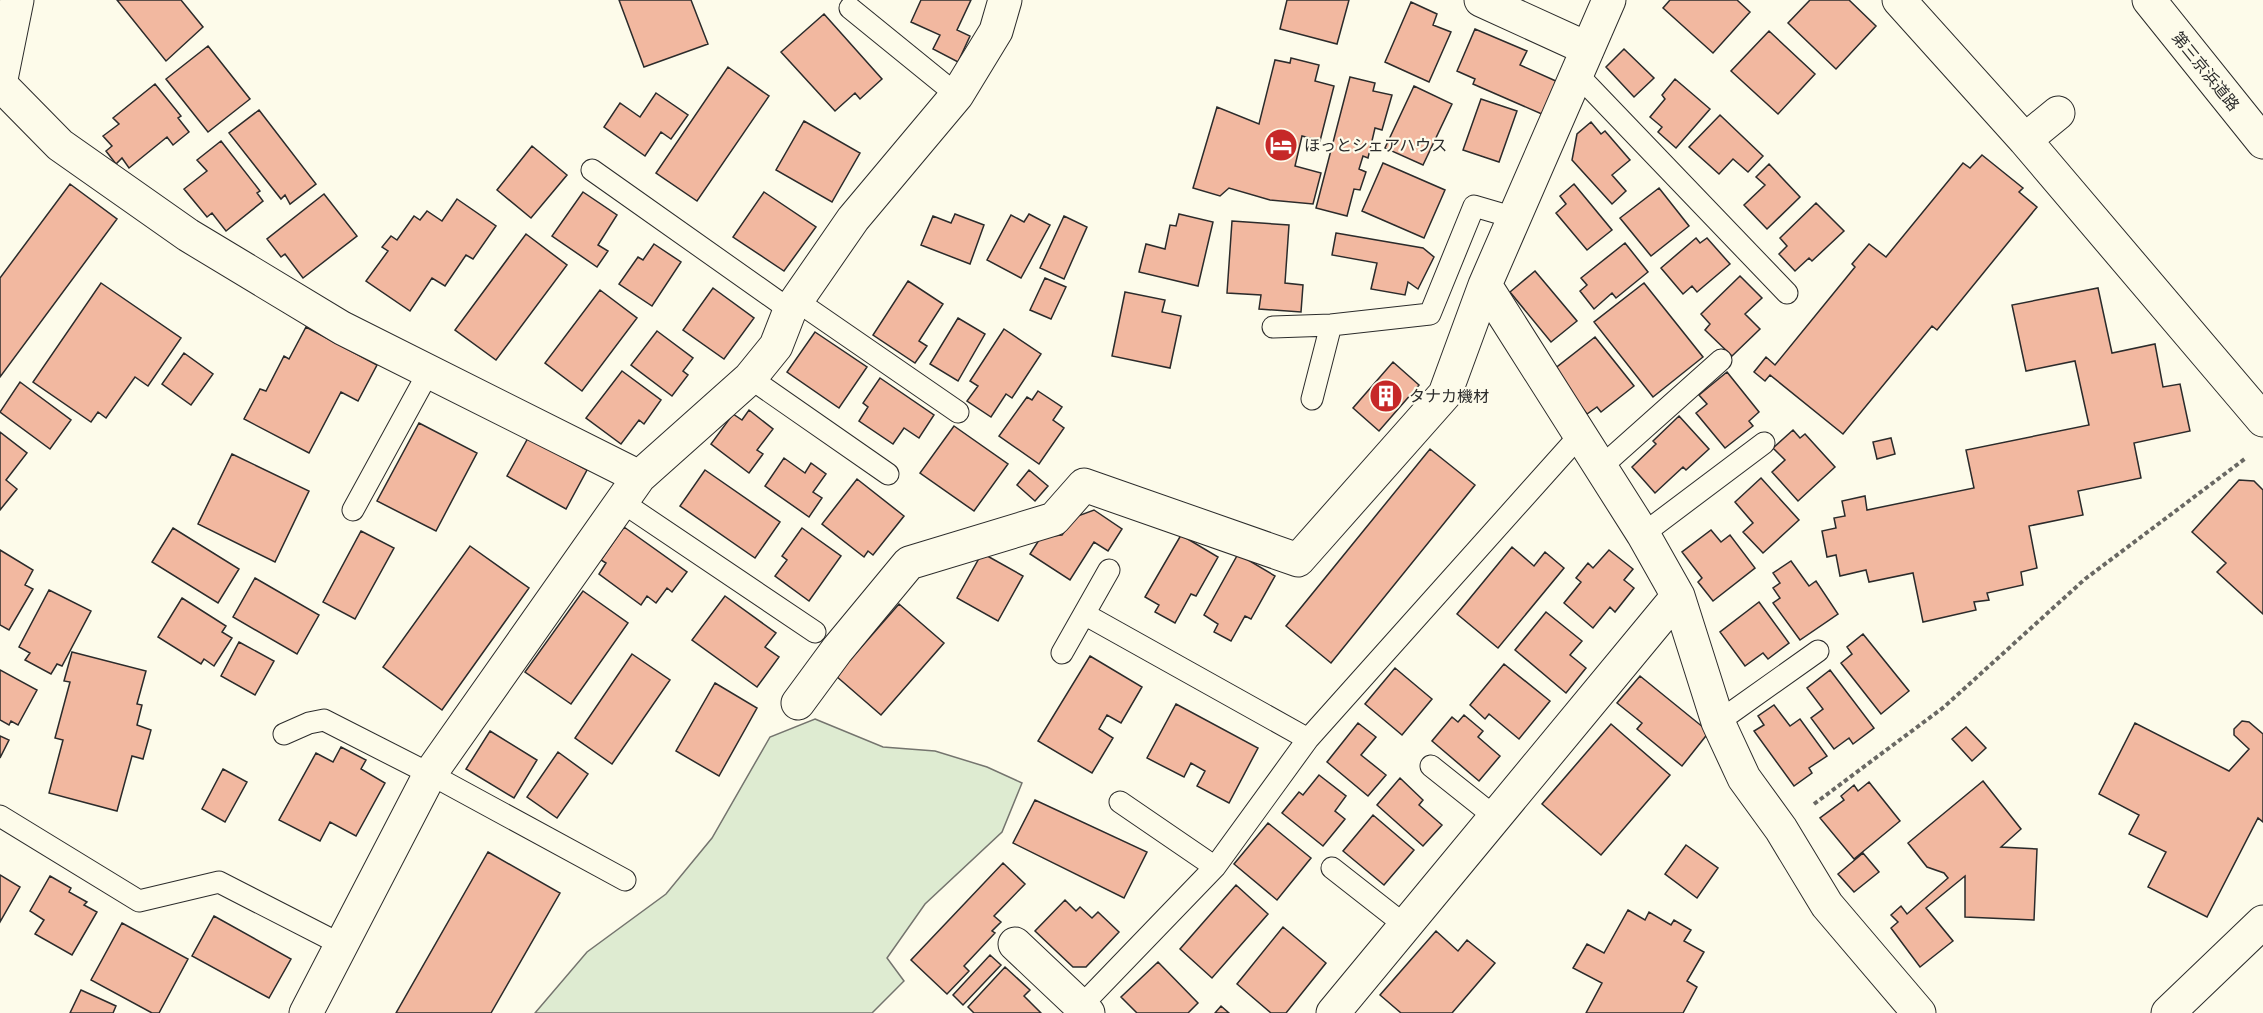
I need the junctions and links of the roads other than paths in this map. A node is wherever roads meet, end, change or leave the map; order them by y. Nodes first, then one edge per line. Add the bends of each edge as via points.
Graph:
1 (17, 0) edge
2 (1005, 0) edge
3 (1481, 0) edge
4 (1609, 0) edge
5 (1899, 0) edge
6 (2149, 0) edge
7 (850, 8) dead end
8 (1582, 61) junction
9 (0, 84) edge
10 (957, 95) junction
11 (2058, 113) dead end
12 (2025, 140) junction
13 (2263, 142) edge
14 (592, 170) dead end
15 (1515, 218) junction
16 (1485, 285) junction
17 (1787, 293) dead end
18 (793, 306) junction
19 (1331, 325) junction
20 (1274, 327) dead end
21 (1720, 360) dead end
22 (428, 373) junction
23 (750, 378) junction
24 (1312, 399) dead end
25 (958, 412) dead end
26 (2263, 420) edge
27 (1580, 435) junction
28 (1764, 443) dead end
29 (1601, 467) junction
30 (888, 474) dead end
31 (631, 489) junction
32 (353, 510) dead end
33 (1643, 534) junction
34 (1109, 570) dead end
35 (1678, 596) junction
36 (1086, 615) junction
37 (815, 633) dead end
38 (1818, 651) dead end
39 (1062, 653) dead end
40 (798, 703) dead end
41 (1718, 722) junction
42 (284, 734) dead end
43 (1308, 739) junction
44 (1431, 766) dead end
45 (430, 774) junction
46 (1120, 802) dead end
47 (0, 816) edge
48 (1495, 817) junction
49 (1215, 867) junction
50 (1332, 868) dead end
51 (625, 880) dead end
52 (2263, 922) edge
53 (1406, 926) junction
54 (340, 944) junction
55 (1015, 944) dead end
56 (1085, 1010) edge
57 (306, 1013) edge
58 (1333, 1013) edge
59 (1919, 1013) edge
60 (2168, 1013) edge

1 - 9 main road
2 - 10 main road via 996,32
3 - 8 main road
4 - 8 main road
5 - 12 main road
6 - 13 main road, 第三京浜道路
7 - 10 lane
8 - 15 main road
8 - 17 lane
9 - 22 main road via 60,145 188,235 342,328
10 - 18 main road via 853,219
11 - 12 main road
12 - 26 main road
14 - 18 lane
15 - 16 main road
15 - 19 lane via 1474,206 1430,314
16 - 27 main road
16 - 40 main road via 1445,394 1298,560 1084,484 1054,519 909,563
18 - 23 main road via 776,346
18 - 25 lane
19 - 20 lane
19 - 24 lane
21 - 29 lane
22 - 31 main road
22 - 32 lane
23 - 30 lane
23 - 31 main road
27 - 29 main road
27 - 43 lane
28 - 33 lane
29 - 33 main road
31 - 37 lane
31 - 45 main road
33 - 35 main road
34 - 36 lane
35 - 41 main road
35 - 48 main road
36 - 39 lane
36 - 43 lane
38 - 41 lane
41 - 59 main road via 1744,778 1781,829 1827,905
42 - 45 lane via 324,720
43 - 49 lane
44 - 48 lane
45 - 51 lane
45 - 54 main road
46 - 49 lane
47 - 54 lane via 139,901 219,882
48 - 53 main road
49 - 56 lane
50 - 53 lane
52 - 60 main road
53 - 58 main road
54 - 57 main road
55 - 56 main road

